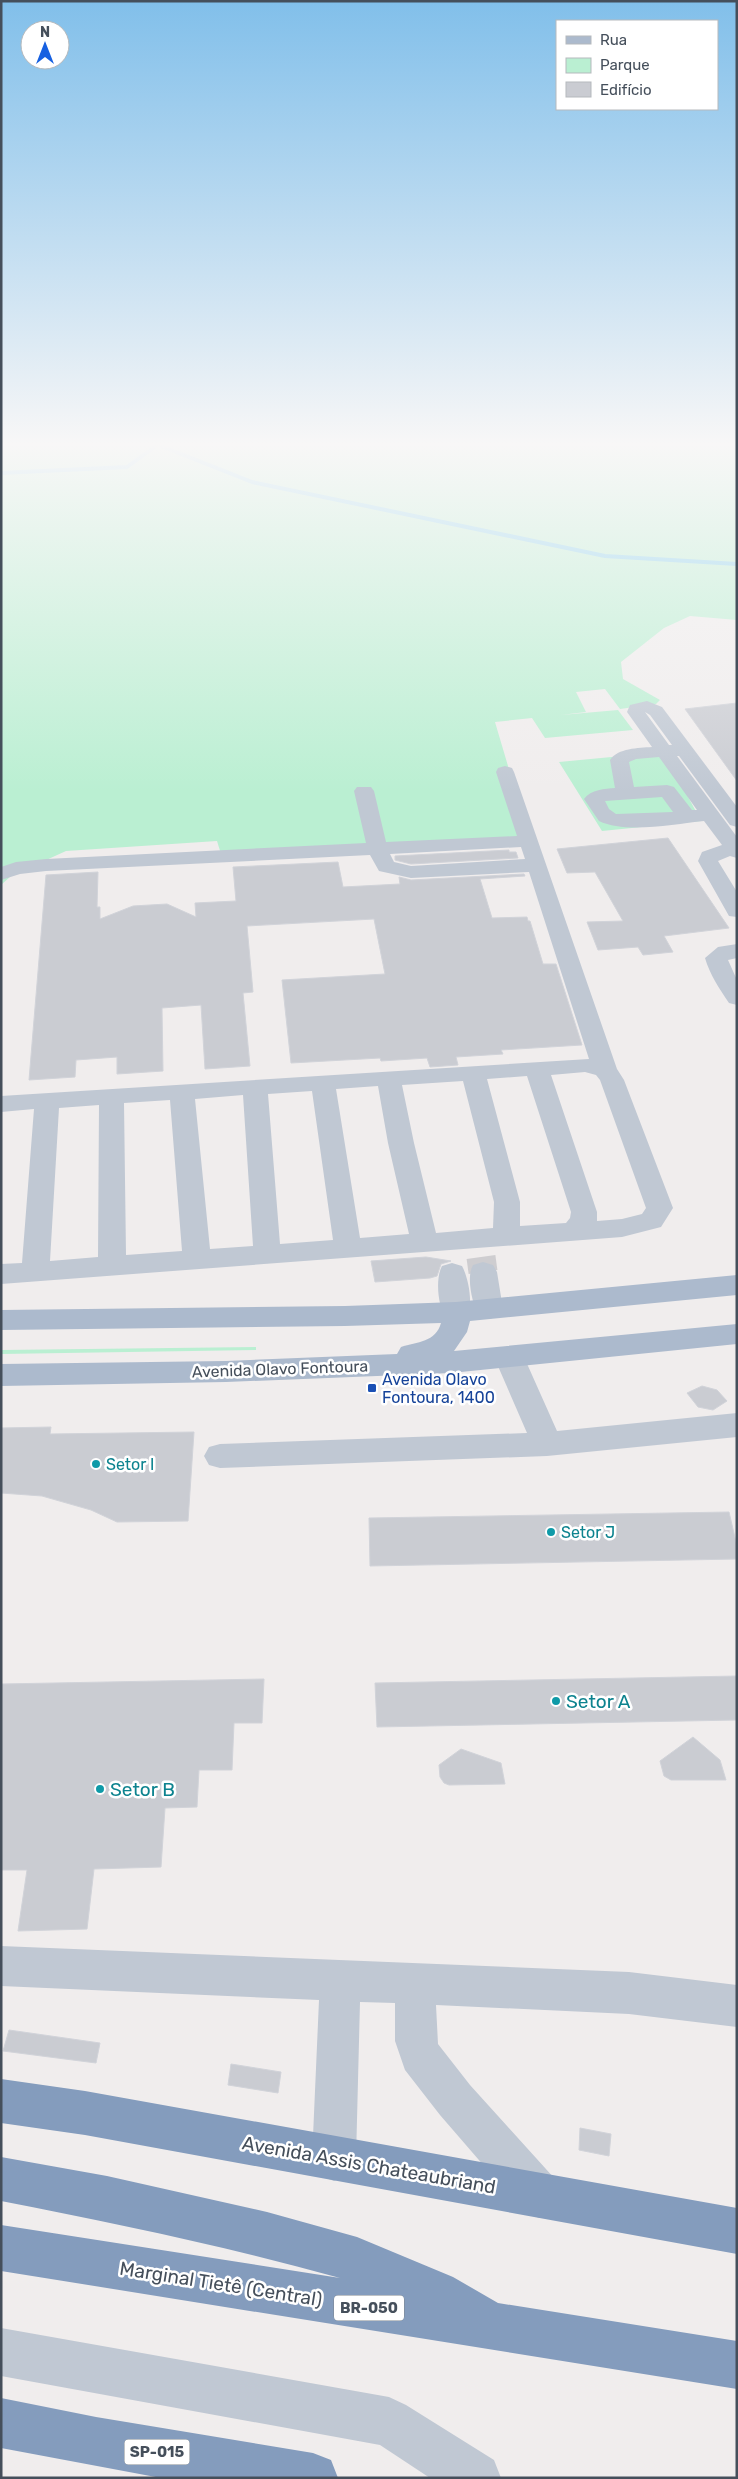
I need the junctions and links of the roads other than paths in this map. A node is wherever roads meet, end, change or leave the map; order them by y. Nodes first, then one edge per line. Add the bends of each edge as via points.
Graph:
1 (684, 749) junction
2 (665, 751) junction
3 (505, 772) dead end
4 (364, 791) dead end
5 (626, 793) junction
6 (681, 809) junction
7 (710, 814) junction
8 (737, 821) edge
9 (529, 841) junction
10 (378, 849) junction
11 (736, 849) edge
12 (537, 865) junction
13 (1, 874) edge
14 (737, 911) edge
15 (737, 951) edge
16 (737, 998) edge
17 (536, 1068) junction
18 (605, 1069) junction
19 (473, 1073) junction
20 (389, 1079) junction
21 (323, 1084) junction
22 (255, 1088) junction
23 (182, 1093) junction
24 (112, 1097) junction
25 (47, 1102) junction
26 (1, 1104) edge
27 (574, 1232) junction
28 (506, 1237) junction
29 (348, 1248) junction
30 (267, 1254) junction
31 (444, 1254) junction
32 (480, 1256) junction
33 (197, 1259) junction
34 (112, 1265) junction
35 (35, 1271) junction
36 (1, 1274) edge
37 (737, 1285) edge
38 (489, 1309) junction
39 (456, 1312) junction
40 (1, 1320) edge
41 (737, 1334) edge
42 (509, 1357) junction
43 (386, 1366) junction
44 (1, 1375) edge
45 (737, 1425) edge
46 (547, 1444) junction
47 (220, 1456) dead end
48 (1, 1966) edge
49 (340, 1980) junction
50 (415, 1983) junction
51 (737, 2006) edge
52 (1, 2101) edge
53 (334, 2158) junction
54 (1, 2179) edge
55 (540, 2195) junction
56 (737, 2231) edge
57 (1, 2248) edge
58 (496, 2327) junction
59 (1, 2352) edge
60 (737, 2366) edge
61 (1, 2423) edge
62 (313, 2478) edge
63 (476, 2478) edge

1 - 2 lane
1 - 2 lane via 652,708 636,709
1 - 8 lane
2 - 5 lane via 632,754 619,760
2 - 7 lane
3 - 9 lane
4 - 10 lane
5 - 6 lane via 667,791
5 - 6 lane via 594,799 603,815 614,820
6 - 7 lane
7 - 11 lane
9 - 10 lane
9 - 12 lane
10 - 12 lane via 386,867 395,870
10 - 13 lane via 46,865 16,868
11 - 14 lane via 715,853 709,856 708,861
12 - 18 lane
15 - 16 lane via 726,952 716,958 720,972
17 - 18 lane via 585,1065
17 - 19 lane
17 - 27 lane via 584,1212 584,1220
18 - 27 lane via 660,1208 650,1221 622,1228
19 - 20 lane
19 - 28 lane via 507,1202
20 - 21 lane
20 - 31 lane via 401,1142
21 - 22 lane
21 - 29 lane
22 - 23 lane
22 - 30 lane
23 - 24 lane
23 - 33 lane
24 - 25 lane
24 - 34 lane
25 - 26 lane
25 - 35 lane
27 - 28 lane
28 - 32 lane
29 - 30 lane
29 - 31 lane
30 - 33 lane
31 - 32 lane
31 - 39 lane
32 - 38 lane
33 - 34 lane
34 - 35 lane
35 - 36 lane
37 - 38 main road
38 - 39 main road
39 - 40 main road
39 - 43 main road via 452,1337 447,1343 396,1359
41 - 42 main road, Avenida Olavo Fontoura
42 - 43 main road, Avenida Olavo Fontoura
42 - 46 lane
43 - 44 main road, Avenida Olavo Fontoura
45 - 46 lane
46 - 47 lane
48 - 49 lane
49 - 50 lane
49 - 53 lane
50 - 51 lane via 629,1993
50 - 55 lane via 416,2041 420,2055 455,2100
52 - 53 highway, Avenida Assis Chateaubriand
53 - 55 highway, Avenida Assis Chateaubriand
54 - 58 highway via 267,2235 357,2260 436,2294
55 - 56 highway, Avenida Assis Chateaubriand
57 - 58 highway, Marginal Tietê (Central) / BR-050
58 - 60 highway, Marginal Tietê (Central) / BR-050
59 - 63 lane via 389,2422
61 - 62 highway, SP-015

